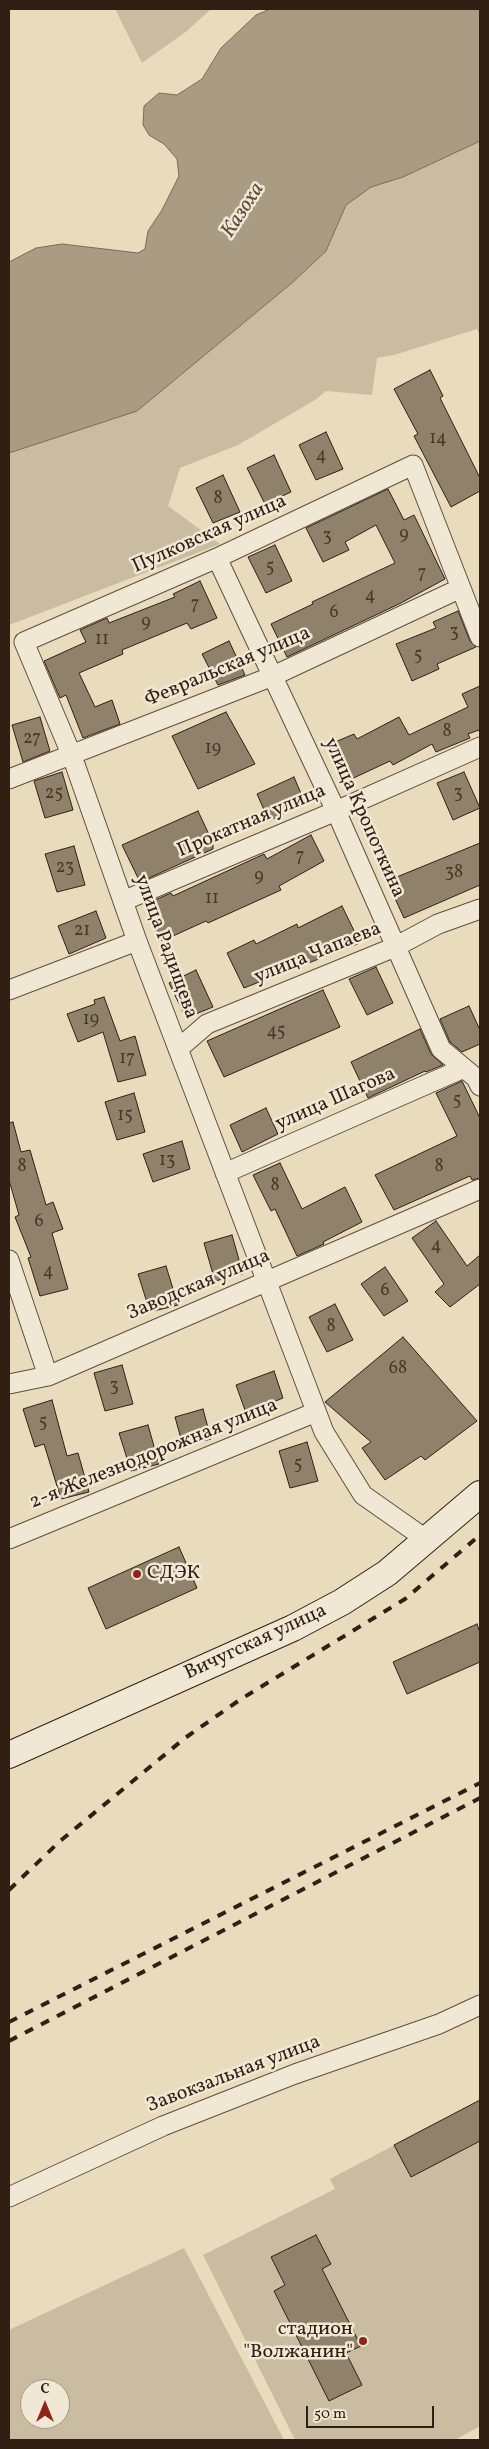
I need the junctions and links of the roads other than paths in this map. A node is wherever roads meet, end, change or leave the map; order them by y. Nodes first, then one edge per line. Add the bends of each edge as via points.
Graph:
1 (217, 558) junction
2 (461, 588) junction
3 (480, 638) edge
4 (24, 642) joint
5 (273, 676) junction
6 (480, 746) edge
7 (72, 756) junction
8 (9, 779) edge
9 (336, 811) junction
10 (124, 901) junction
11 (480, 909) edge
12 (137, 941) junction
13 (395, 947) junction
14 (9, 990) edge
15 (178, 1049) junction
16 (464, 1068) junction
17 (480, 1086) edge
18 (225, 1173) junction
19 (480, 1189) edge
20 (9, 1260) edge
21 (264, 1275) junction
22 (48, 1376) junction
23 (9, 1384) edge
24 (316, 1412) junction
25 (480, 1494) edge
26 (9, 1539) edge
27 (427, 1540) junction
28 (9, 1755) edge
29 (480, 2005) edge
30 (9, 2197) edge

1 - 2 street, Пулковская улица via 413,464
1 - 4 street, Пулковская улица
1 - 5 street, улица Кропоткина
2 - 3 street
2 - 5 street, Февральская улица
4 - 7 street, улица Радищева
5 - 7 street, Февральская улица
5 - 9 street, улица Кропоткина
6 - 9 street, Прокатная улица
7 - 8 street, Февральская улица
7 - 10 street, улица Радищева
9 - 10 street, Прокатная улица
9 - 13 street, улица Кропоткина
10 - 12 street, улица Радищева
11 - 13 street, улица Чапаева via 438,924
12 - 14 street
12 - 15 street, улица Радищева
13 - 15 street, улица Чапаева via 207,1024
13 - 16 street, улица Кропоткина via 441,1049
15 - 18 street, улица Радищева
16 - 17 street, улица Кропоткина
16 - 18 street, улица Шагова
18 - 21 street, улица Радищева
19 - 21 street, Заводская улица
20 - 22 street
21 - 22 street, Заводская улица
21 - 24 street
22 - 23 street, Заводская улица
24 - 26 street, 2-я Железнодорожная улица
24 - 27 street via 324,1432 363,1495
25 - 27 main road, Вичугская улица
27 - 28 main road, Вичугская улица via 387,1573 293,1628
29 - 30 street, Завокзальная улица via 439,2024 295,2074 163,2126

